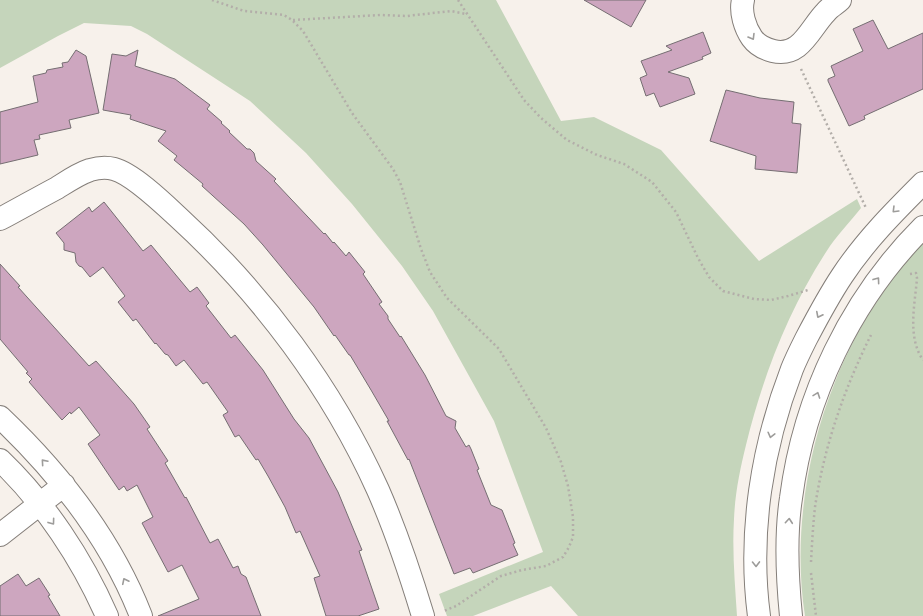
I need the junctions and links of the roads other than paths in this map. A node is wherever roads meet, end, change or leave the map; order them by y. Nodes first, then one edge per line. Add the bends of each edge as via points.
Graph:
1 (743, 0) edge
2 (840, 0) edge
3 (923, 182) edge
4 (0, 219) edge
5 (923, 227) edge
6 (0, 416) edge
7 (0, 460) edge
8 (64, 485) junction
9 (39, 504) junction
10 (0, 535) edge
11 (432, 614) edge
12 (107, 616) edge
13 (141, 616) edge
14 (759, 616) edge
15 (791, 616) edge

1 -> 2 street via 743,14 751,36 756,43 780,53 792,51 826,11
3 -> 14 street via 880,226 843,275 824,305 792,368 772,430 761,481 756,551 756,595
4 - 11 street via 82,173 100,168 125,173 196,234 248,289 323,389 378,490 403,553
15 -> 5 street via 787,576 787,535 800,447 810,412 823,378 852,318 879,278 909,240
8 -> 6 street via 27,442
7 - 9 street
8 - 9 street
13 -> 8 street via 114,559
9 - 10 street
9 -> 12 street via 72,550

